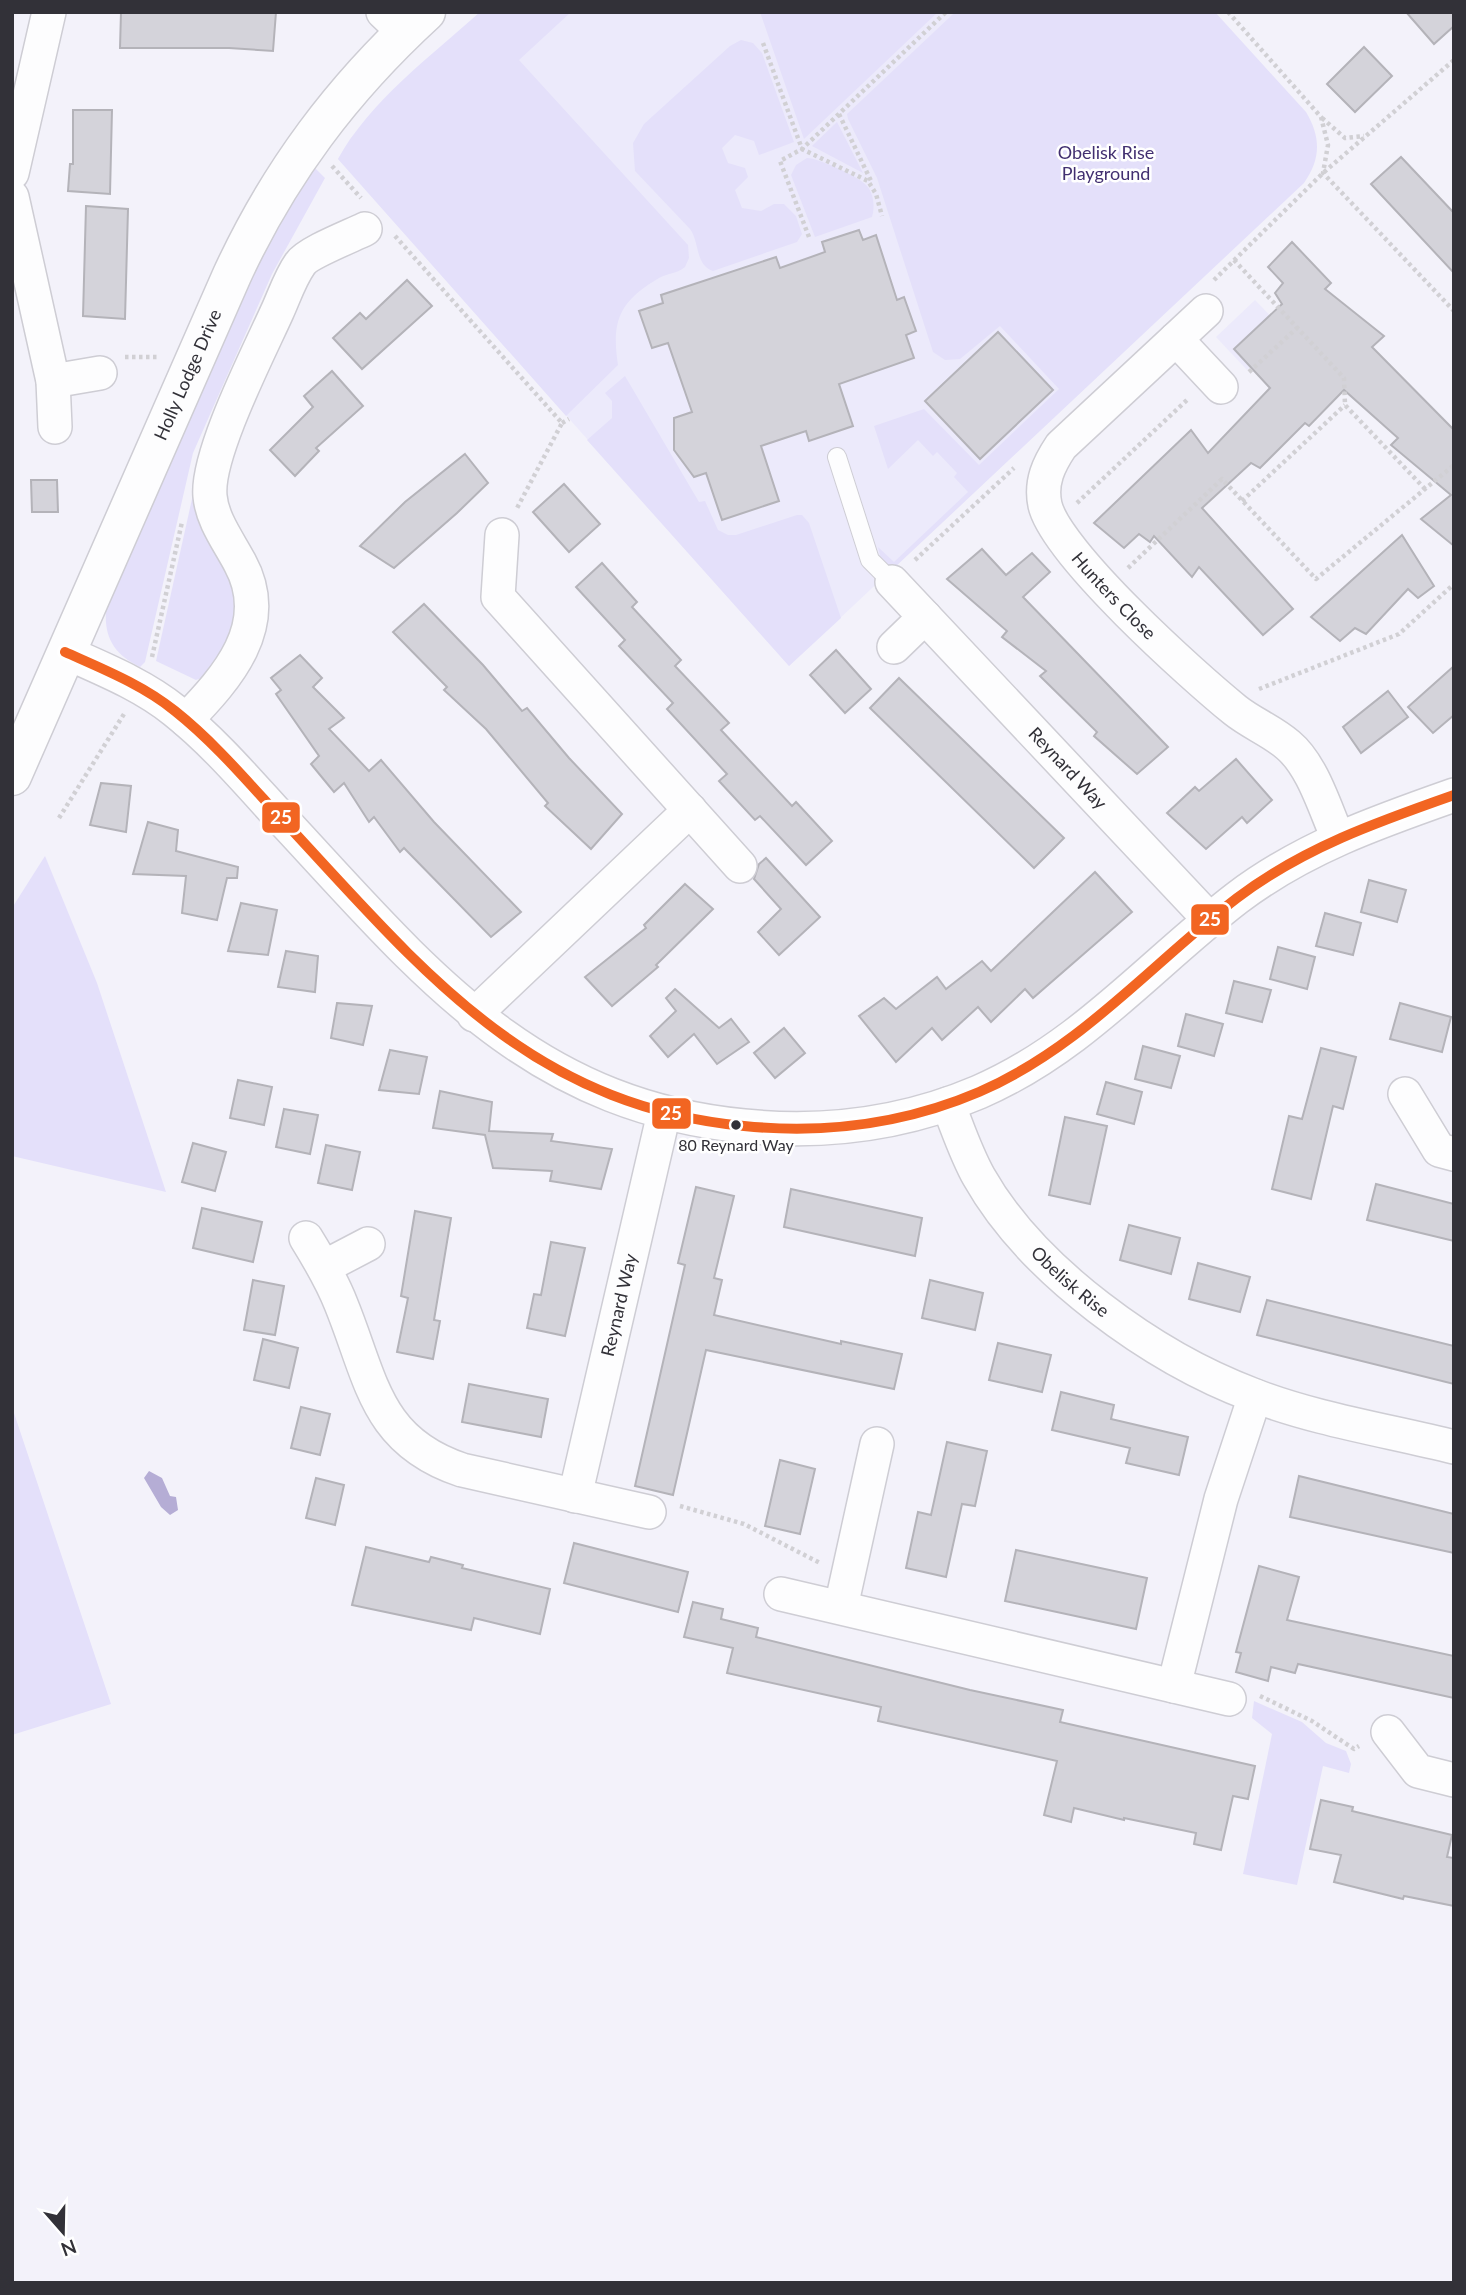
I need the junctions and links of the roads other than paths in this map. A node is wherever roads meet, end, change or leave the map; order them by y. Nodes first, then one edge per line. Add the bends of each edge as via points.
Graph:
1 (50, 12) edge
2 (404, 19) edge
3 (12, 173) edge
4 (12, 197) edge
5 (373, 220) road end
6 (1206, 311) dead end
7 (1176, 339) junction
8 (100, 373) dead end
9 (53, 381) junction
10 (1216, 382) road end
11 (55, 427) dead end
12 (837, 457) dead end
13 (502, 535) road end
14 (892, 582) joint
15 (925, 617) junction
16 (894, 647) dead end
17 (65, 652) junction
18 (186, 720) junction
19 (12, 776) edge
20 (1454, 795) edge
21 (690, 810) junction
22 (1338, 838) junction
23 (740, 866) dead end
24 (1210, 920) junction
25 (474, 1015) junction
26 (1405, 1094) dead end
27 (948, 1104) junction
28 (664, 1113) junction
29 (1454, 1154) edge
30 (306, 1237) dead end
31 (368, 1244) dead end
32 (324, 1267) junction
33 (1255, 1396) junction
34 (876, 1444) dead end
35 (1454, 1447) edge
36 (575, 1496) junction
37 (649, 1513) road end
38 (845, 1593) junction
39 (781, 1594) dead end
40 (1174, 1686) junction
41 (1229, 1699) road end
42 (1388, 1732) road end
43 (1454, 1780) edge

1 - 3 street
2 - 17 main road, Holly Lodge Drive via 326,116 271,198 232,275
4 - 9 street
5 - 18 street via 301,262 214,460 210,497 218,523 242,567 252,610 244,646 233,667
6 - 7 street, Hunters Close
7 - 10 street
7 - 22 street, Hunters Close via 1061,446 1048,466 1045,506 1054,525 1107,588 1176,658 1226,702 1290,746 1304,765
8 - 9 street
9 - 11 street
12 - 14 lane via 870,560
13 - 21 street via 498,597
14 - 15 street, Reynard Way
15 - 16 street
15 - 24 street, Reynard Way
17 - 18 street via 138,688
17 - 19 main road, Holly Lodge Drive
18 - 25 street via 398,944
20 - 22 street
21 - 23 street
21 - 25 street
22 - 24 street via 1272,873
24 - 27 street via 1069,1041 1010,1077
25 - 28 street via 566,1075
26 - 29 street via 1439,1150
27 - 28 street via 885,1121 829,1129 734,1125
27 - 33 street, Obelisk Rise via 980,1179 1042,1258 1137,1336 1201,1373
28 - 36 street, Reynard Way
30 - 32 street
31 - 32 street
32 - 36 street via 372,1393 406,1440 436,1461 462,1470
33 - 35 street, Obelisk Rise
33 - 40 street via 1222,1499
34 - 38 street
36 - 37 street
38 - 39 street
38 - 40 street
40 - 41 street
42 - 43 street via 1418,1771

